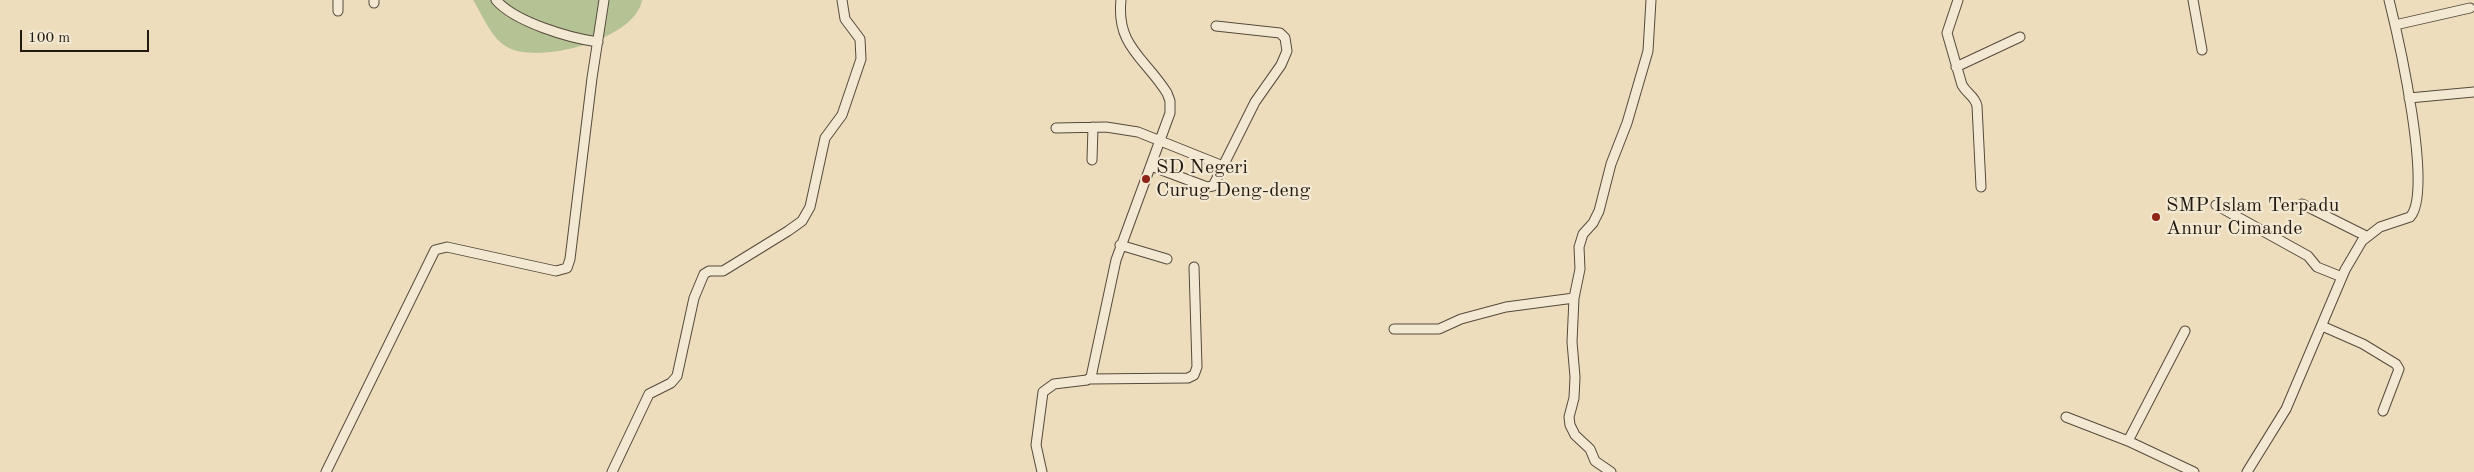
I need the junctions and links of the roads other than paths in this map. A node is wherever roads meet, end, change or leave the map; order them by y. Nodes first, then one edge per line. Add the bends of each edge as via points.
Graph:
1 (338, 0) edge
2 (496, 0) edge
3 (604, 0) edge
4 (842, 0) edge
5 (1121, 0) edge
6 (1651, 0) edge
7 (1958, 0) edge
8 (2193, 0) edge
9 (2389, 0) edge
10 (2470, 8) dead end
11 (338, 11) dead end
12 (2395, 25) junction
13 (1216, 26) dead end
14 (2020, 37) dead end
15 (598, 42) junction
16 (2202, 50) dead end
17 (1956, 66) junction
18 (2474, 92) edge
19 (2409, 98) junction
20 (1093, 127) junction
21 (1056, 128) dead end
22 (1160, 142) junction
23 (1092, 160) dead end
24 (1151, 166) junction
25 (1223, 166) junction
26 (1981, 187) dead end
27 (2302, 204) dead end
28 (2216, 205) dead end
29 (2366, 236) junction
30 (1120, 245) junction
31 (1167, 260) dead end
32 (1194, 267) dead end
33 (2342, 277) junction
34 (1574, 298) junction
35 (2322, 326) junction
36 (1394, 329) dead end
37 (2185, 331) dead end
38 (1090, 379) junction
39 (2383, 411) dead end
40 (2066, 417) dead end
41 (2128, 441) junction
42 (326, 472) edge
43 (612, 472) edge
44 (1042, 472) edge
45 (1611, 472) edge
46 (2194, 472) edge
47 (2247, 472) edge

1 - 11 street
2 - 15 street via 511,12 570,38
3 - 15 street
4 - 43 street via 845,20 860,38 862,59 842,115 826,138 808,212 795,226 723,271 704,274 694,298 677,376 671,383 649,394
5 - 22 street via 1120,20 1124,35 1160,82 1170,101 1170,114
6 - 34 street via 1648,50 1599,211 1583,234
7 - 17 street via 1947,33
8 - 16 street
9 - 12 street
10 - 12 street
12 - 19 street
13 - 25 street via 1280,33 1285,38 1287,51 1255,102
14 - 17 street
15 - 42 street via 567,268 556,271 448,246 437,248 416,284
17 - 26 street via 1964,90 1974,97 1977,106
18 - 19 street
19 - 29 street via 2419,179 2418,204 2410,217 2380,227
20 - 21 street
20 - 22 street via 1138,132
20 - 23 street
22 - 24 street
22 - 25 street
24 - 25 street via 1207,187 1213,186
24 - 30 street
27 - 29 street
28 - 33 street via 2308,256 2317,267
29 - 33 street
30 - 31 street
30 - 38 street
32 - 38 street via 1194,375 1188,378
33 - 35 street
34 - 36 street via 1506,307 1462,319 1439,330
34 - 45 street via 1572,342 1575,377 1570,425 1575,435 1590,448 1595,461
35 - 39 street via 2363,344 2398,366
35 - 47 street via 2286,409
37 - 41 street
38 - 44 street via 1054,384 1043,392 1036,445
40 - 41 street
41 - 46 street

